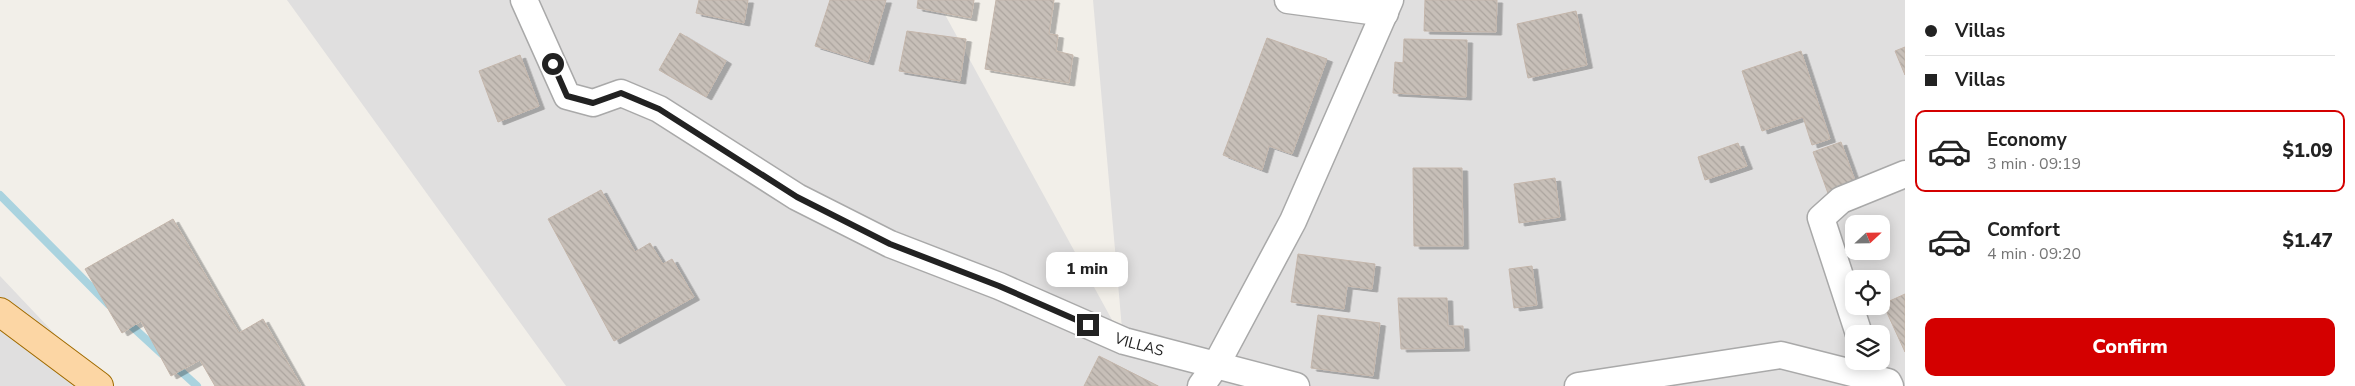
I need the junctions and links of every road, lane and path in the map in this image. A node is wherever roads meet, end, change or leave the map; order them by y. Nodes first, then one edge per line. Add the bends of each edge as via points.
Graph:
1 (524, 0) edge
2 (1288, 0) edge
3 (1388, 6) edge
4 (1905, 174) edge
5 (0, 312) edge
6 (1856, 325) edge
7 (1208, 375) edge
8 (1877, 375) edge
9 (99, 386) edge
10 (1296, 386) edge
11 (1578, 386) edge

1 - 7 street, VILLAS via 567,96 593,103 621,93 659,109 797,197 890,244 999,286
2 - 3 street
3 - 7 street via 1293,221
4 - 6 street via 1841,200 1822,218
5 - 9 main road
7 - 10 street
8 - 11 street via 1782,355

